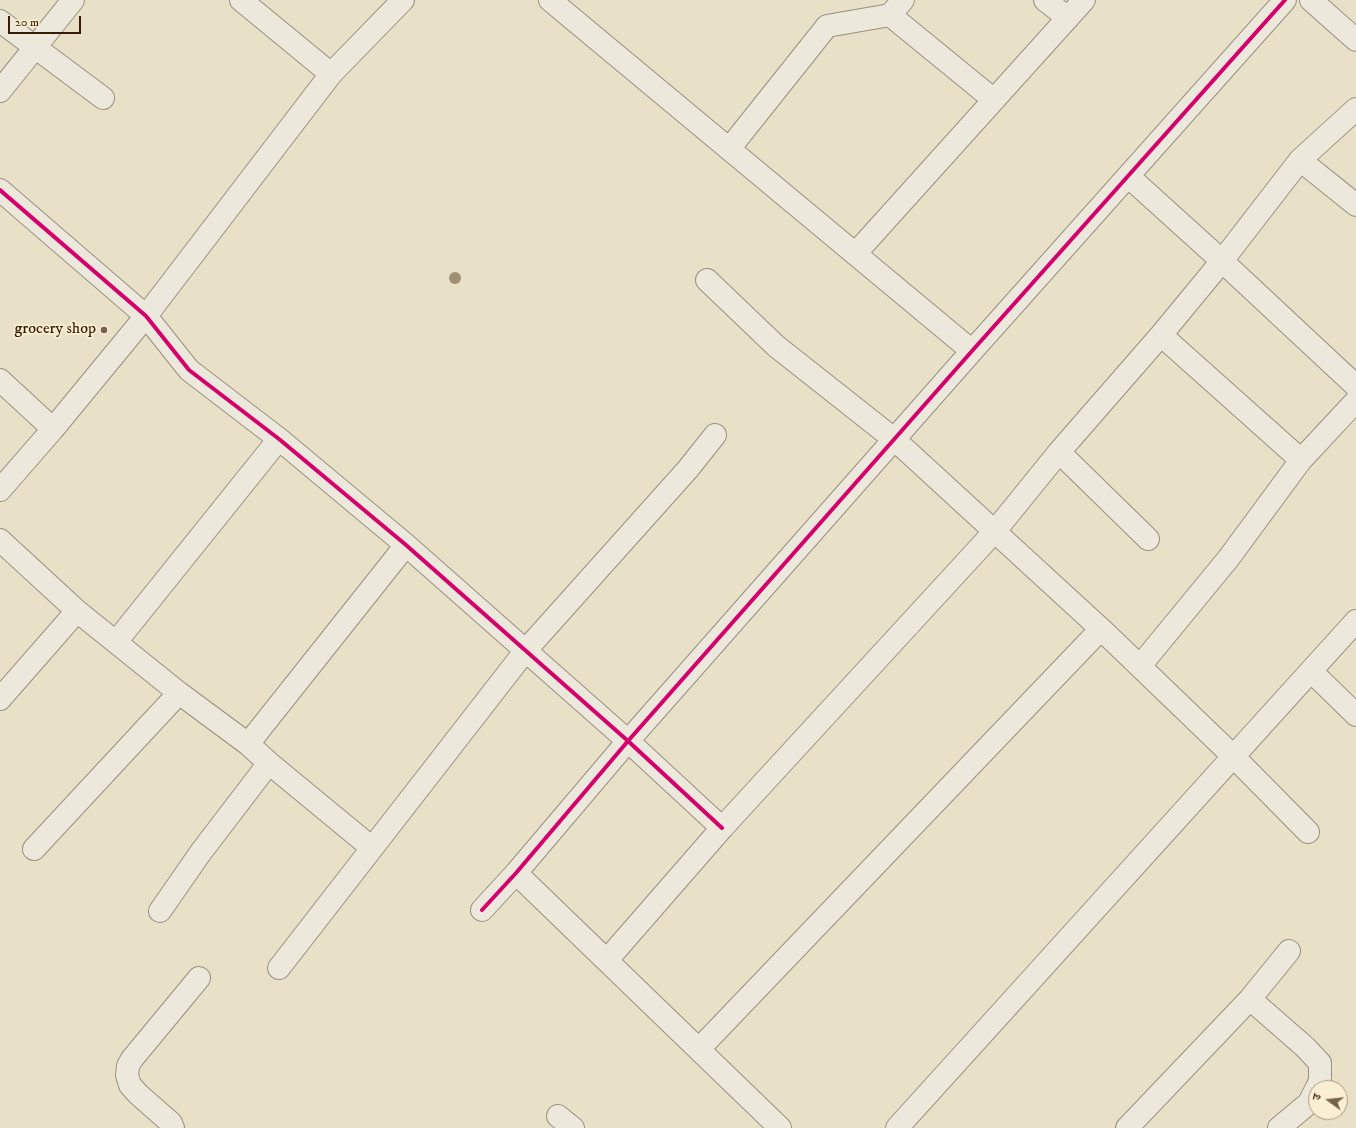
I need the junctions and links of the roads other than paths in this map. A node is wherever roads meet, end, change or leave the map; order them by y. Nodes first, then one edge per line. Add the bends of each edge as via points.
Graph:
1 (73, 0) edge
2 (242, 0) edge
3 (403, 0) edge
4 (550, 0) edge
5 (1044, 0) edge
6 (1084, 0) edge
7 (1285, 0) edge
8 (1311, 0) edge
9 (897, 8) edge
10 (1068, 18) junction
11 (0, 21) edge
12 (1356, 40) edge
13 (35, 47) junction
14 (331, 74) junction
15 (0, 91) edge
16 (103, 98) dead end
17 (994, 100) junction
18 (1356, 109) edge
19 (729, 149) junction
20 (1300, 160) junction
21 (1128, 176) junction
22 (0, 190) edge
23 (1356, 205) edge
24 (855, 254) junction
25 (1222, 261) junction
26 (707, 280) dead end
27 (146, 316) junction
28 (1161, 335) junction
29 (972, 351) junction
30 (0, 380) edge
31 (1356, 386) edge
32 (1356, 401) edge
33 (53, 429) junction
34 (714, 435) dead end
35 (280, 439) junction
36 (895, 440) junction
37 (1059, 452) junction
38 (1300, 460) junction
39 (0, 490) edge
40 (995, 531) junction
41 (1148, 539) dead end
42 (0, 540) edge
43 (406, 546) junction
44 (77, 610) junction
45 (1356, 621) edge
46 (1101, 629) junction
47 (116, 642) junction
48 (526, 650) junction
49 (1140, 666) junction
50 (1311, 671) junction
51 (179, 693) junction
52 (0, 699) edge
53 (1356, 715) edge
54 (628, 741) junction
55 (248, 744) junction
56 (1234, 757) junction
57 (269, 763) junction
58 (722, 828) junction
59 (1308, 832) dead end
60 (372, 848) junction
61 (34, 849) dead end
62 (516, 873) junction
63 (482, 910) dead end
64 (160, 911) dead end
65 (1289, 951) dead end
66 (607, 960) junction
67 (279, 968) dead end
68 (199, 978) dead end
69 (1250, 999) junction
70 (699, 1050) junction
71 (1320, 1080) edge
72 (1308, 1104) edge
73 (173, 1128) edge
74 (780, 1128) edge
75 (897, 1128) edge
76 (1127, 1128) edge
77 (1278, 1128) edge

1 - 13 street
2 - 14 street
3 - 14 street
4 - 19 street
5 - 10 street
6 - 10 street
7 - 21 street
8 - 12 street
9 - 17 street
9 - 19 street via 828,26
10 - 17 street
11 - 13 street
13 - 15 street
13 - 16 street
14 - 27 street
17 - 24 street
18 - 20 street
19 - 24 street
20 - 23 street
20 - 25 street
21 - 25 street
21 - 29 street
22 - 27 street
24 - 29 street
25 - 28 street
25 - 31 street
26 - 36 street via 776,346
27 - 33 street
27 - 35 street via 190,370
28 - 37 street
28 - 38 street
29 - 36 street
30 - 33 street
32 - 38 street
33 - 39 street
34 - 48 street via 688,469
35 - 43 street
35 - 47 street
36 - 40 street
36 - 54 street
37 - 40 street
37 - 41 street
38 - 49 street via 1228,559
40 - 46 street
40 - 58 street
42 - 44 street
43 - 48 street
43 - 55 street
44 - 47 street
44 - 52 street
45 - 50 street
46 - 49 street
46 - 70 street
47 - 51 street
48 - 54 street
48 - 60 street
49 - 56 street
50 - 53 street
50 - 56 street
51 - 55 street
51 - 61 street
54 - 58 street
54 - 62 street
55 - 57 street
56 - 59 street
56 - 75 street
57 - 60 street
57 - 64 street
58 - 66 street
60 - 67 street
62 - 63 street
62 - 66 street
65 - 69 street
66 - 70 street
68 - 73 street via 128,1066 130,1085
69 - 71 street via 1320,1063
69 - 76 street
70 - 74 street
72 - 77 street

